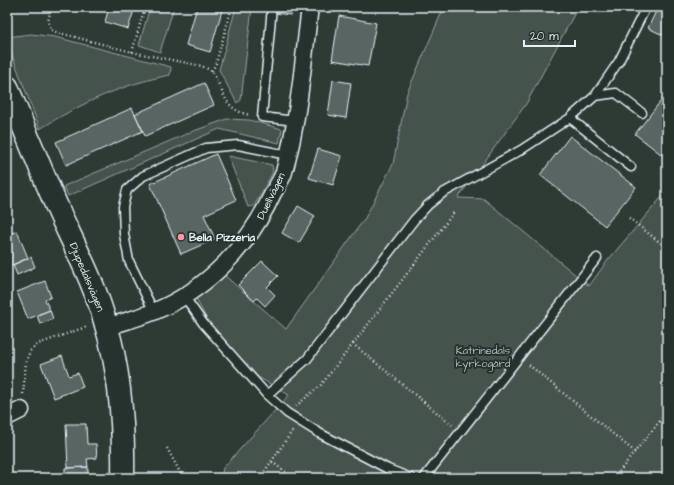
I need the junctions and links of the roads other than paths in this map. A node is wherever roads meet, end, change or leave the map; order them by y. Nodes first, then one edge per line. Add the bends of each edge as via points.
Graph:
1 (272, 7) edge
2 (310, 7) edge
3 (646, 7) edge
4 (7, 87) edge
5 (595, 96) junction
6 (642, 114) dead end
7 (570, 118) junction
8 (295, 121) junction
9 (288, 155) junction
10 (631, 167) dead end
11 (597, 258) dead end
12 (184, 296) junction
13 (154, 312) junction
14 (100, 326) junction
15 (267, 395) junction
16 (123, 478) edge
17 (411, 478) edge
18 (424, 478) edge

1 - 8 lane via 262,117
2 - 8 street, Duellvägen
3 - 5 lane via 619,61
4 - 14 street, Djupedalsvägen via 92,286
5 - 6 lane via 616,93
5 - 7 lane
7 - 10 lane
7 - 15 lane via 503,161 443,193 428,205 307,359
8 - 9 street, Duellvägen
9 - 12 street, Duellvägen via 284,173 257,224 229,260 211,277
9 - 13 lane via 238,146 206,148 143,176 127,190 123,207 129,261
11 - 18 lane
12 - 13 street, Duellvägen
12 - 15 lane via 203,323
13 - 14 street, Duellvägen
14 - 16 street, Djupedalsvägen via 122,404
15 - 17 lane via 299,421 388,469

